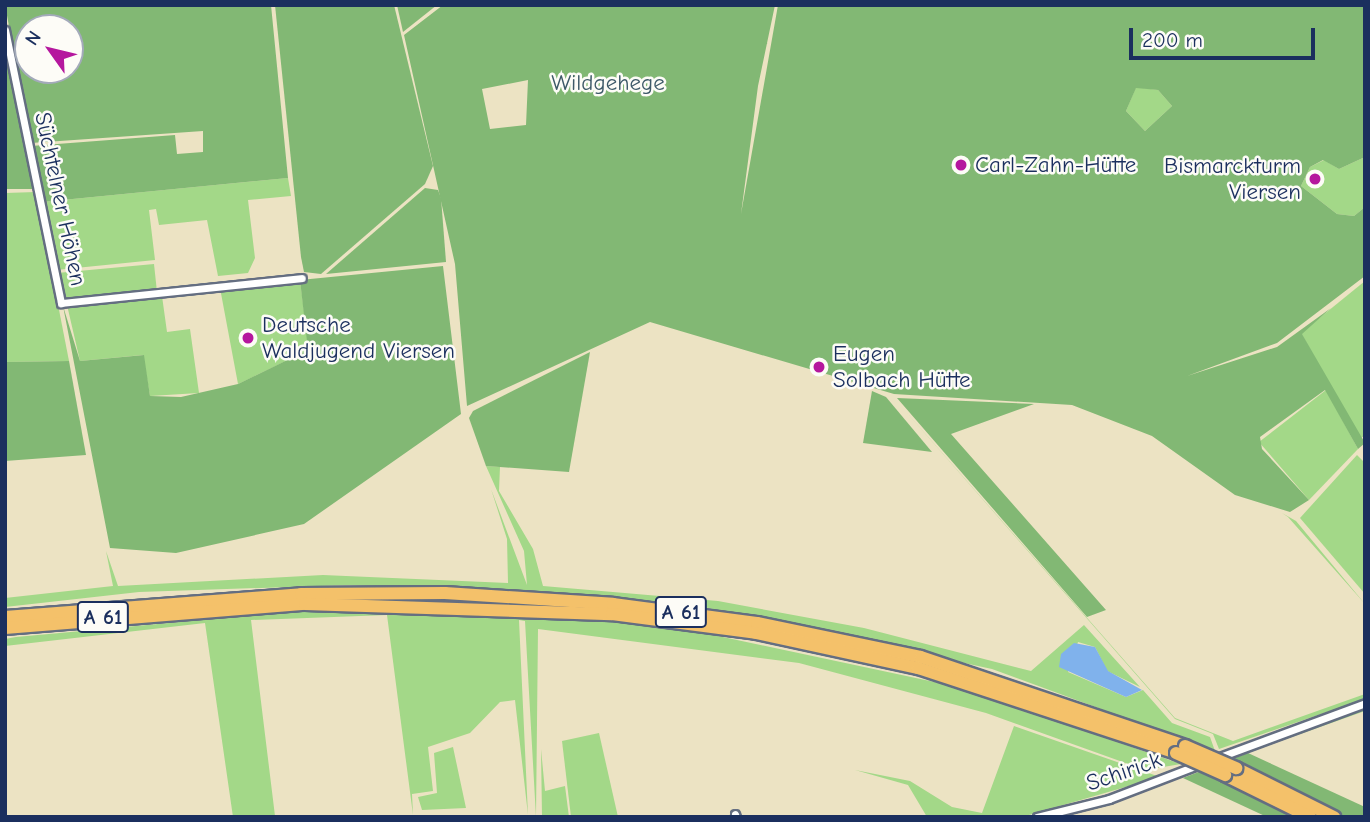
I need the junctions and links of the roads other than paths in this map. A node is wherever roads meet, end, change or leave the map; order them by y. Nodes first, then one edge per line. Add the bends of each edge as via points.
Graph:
1 (5, 30) edge
2 (302, 278) dead end
3 (5, 617) edge
4 (9, 628) edge
5 (1365, 703) edge
6 (1181, 750) junction
7 (1231, 772) junction
8 (1037, 817) edge
9 (1310, 817) edge
10 (1334, 817) edge

1 - 2 street, Süchtelner Höhen via 61,303
3 - 6 highway, A 61 via 301,594 445,593 613,604 757,623 921,657
4 - 6 highway, A 61 via 305,604 457,604 639,617 756,633 918,668
5 - 8 street, Schirick via 1109,799
6 - 7 highway, A 61, bridge
7 - 9 highway, A 61
7 - 10 highway, A 61

